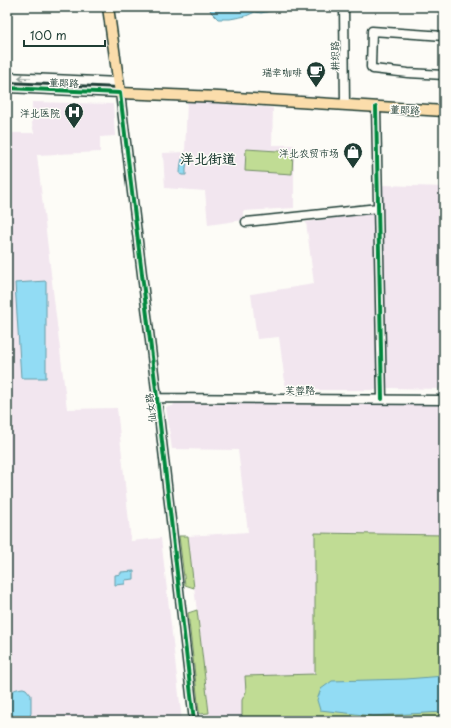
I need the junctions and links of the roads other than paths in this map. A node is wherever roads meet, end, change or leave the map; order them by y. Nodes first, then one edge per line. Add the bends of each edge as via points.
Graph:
1 (108, 7) edge
2 (344, 7) edge
3 (444, 36) edge
4 (444, 76) edge
5 (7, 77) edge
6 (119, 82) junction
7 (7, 88) edge
8 (120, 93) junction
9 (345, 105) junction
10 (376, 107) junction
11 (444, 111) edge
12 (378, 208) junction
13 (246, 222) dead end
14 (157, 398) junction
15 (382, 399) junction
16 (444, 400) edge
17 (194, 721) edge

1 - 6 main road, 仙女路
2 - 9 street, 耕织路
3 - 4 street via 372,31 371,67
6 -> 5 street, 董郎路
6 - 8 main road, 仙女路
7 - 8 street, 董郎路
8 - 9 main road, 董郎路
8 - 14 street, 仙女路
9 - 10 main road, 董郎路
10 - 11 main road, 董郎路
10 - 12 street
12 - 13 street
12 - 15 street
14 - 15 street, 芙蓉路
14 - 17 street, 仙女路
15 - 16 street, 芙蓉路

